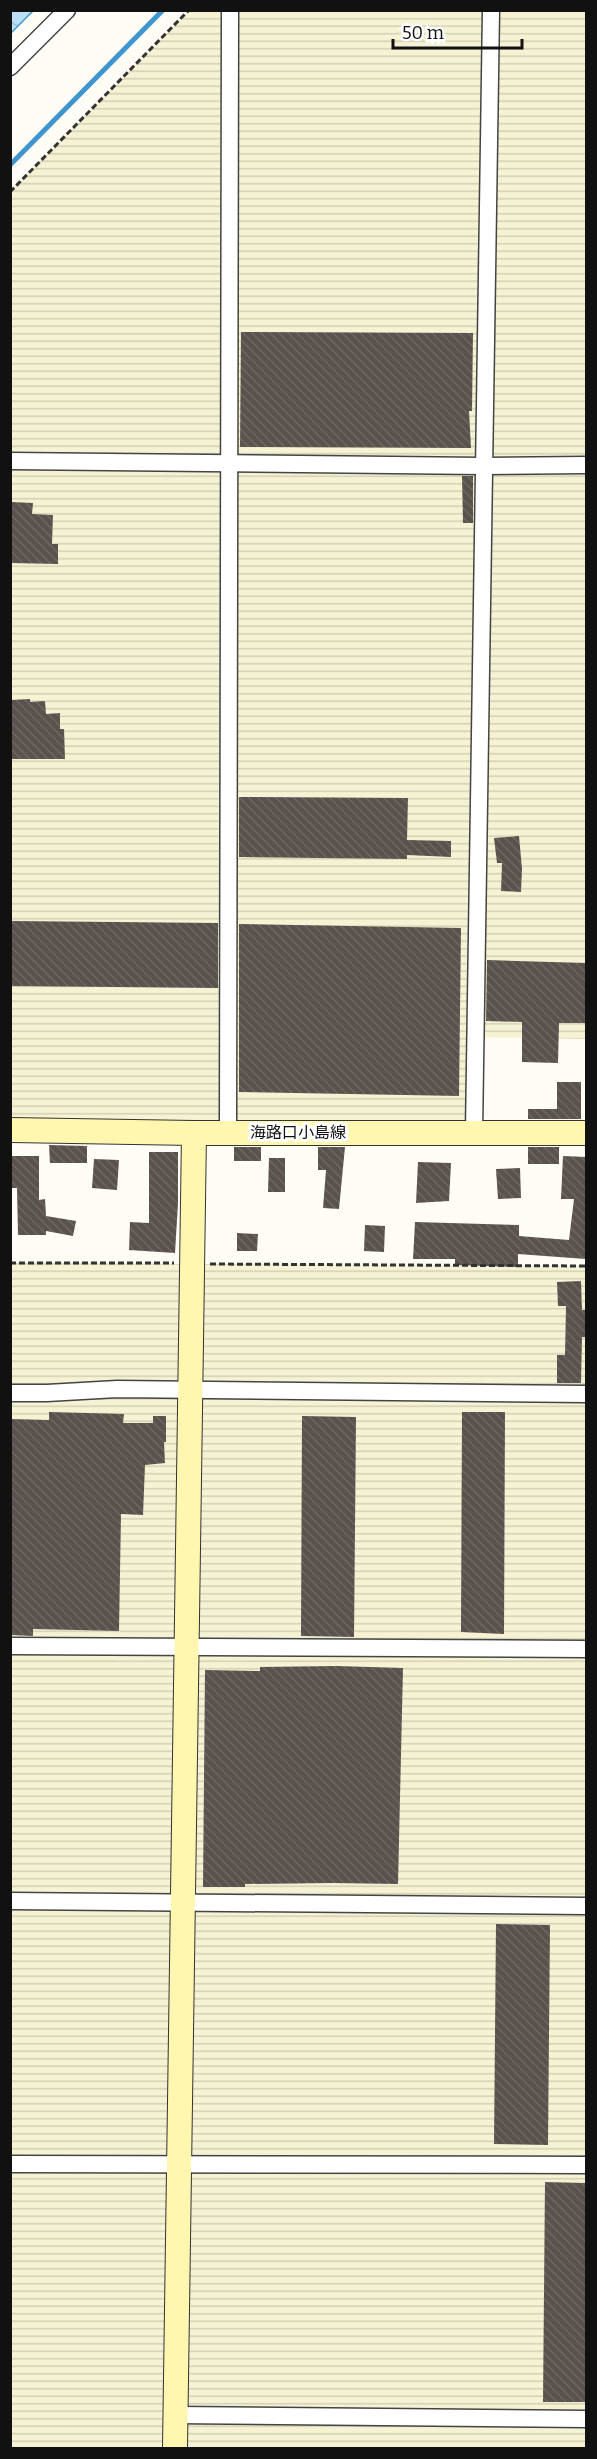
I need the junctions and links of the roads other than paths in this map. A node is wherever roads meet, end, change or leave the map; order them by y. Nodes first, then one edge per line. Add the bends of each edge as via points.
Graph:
1 (68, 10) edge
2 (230, 10) edge
3 (491, 10) edge
4 (10, 67) edge
5 (10, 461) edge
6 (230, 463) junction
7 (586, 465) edge
8 (483, 466) junction
9 (10, 1130) edge
10 (474, 1132) junction
11 (194, 1133) junction
12 (228, 1133) junction
13 (586, 1133) edge
14 (191, 1389) junction
15 (10, 1393) edge
16 (586, 1394) edge
17 (10, 1646) edge
18 (186, 1647) junction
19 (586, 1649) edge
20 (10, 1902) edge
21 (182, 1903) junction
22 (586, 1906) edge
23 (179, 2163) junction
24 (10, 2164) edge
25 (586, 2165) edge
26 (175, 2415) junction
27 (586, 2419) edge
28 (175, 2448) edge

1 - 4 street
2 - 6 street
3 - 8 street
5 - 6 street
6 - 8 street
6 - 12 street
7 - 8 street
8 - 10 street
9 - 11 street, 海路口小島線
10 - 12 street, 海路口小島線
10 - 13 street, 海路口小島線
11 - 12 street, 海路口小島線
11 - 14 street
14 - 15 street
14 - 16 street
14 - 18 street
17 - 18 street
18 - 19 street
18 - 21 street
20 - 21 street
21 - 22 street
21 - 23 street
23 - 24 street
23 - 25 street
23 - 26 street
26 - 27 street
26 - 28 street

